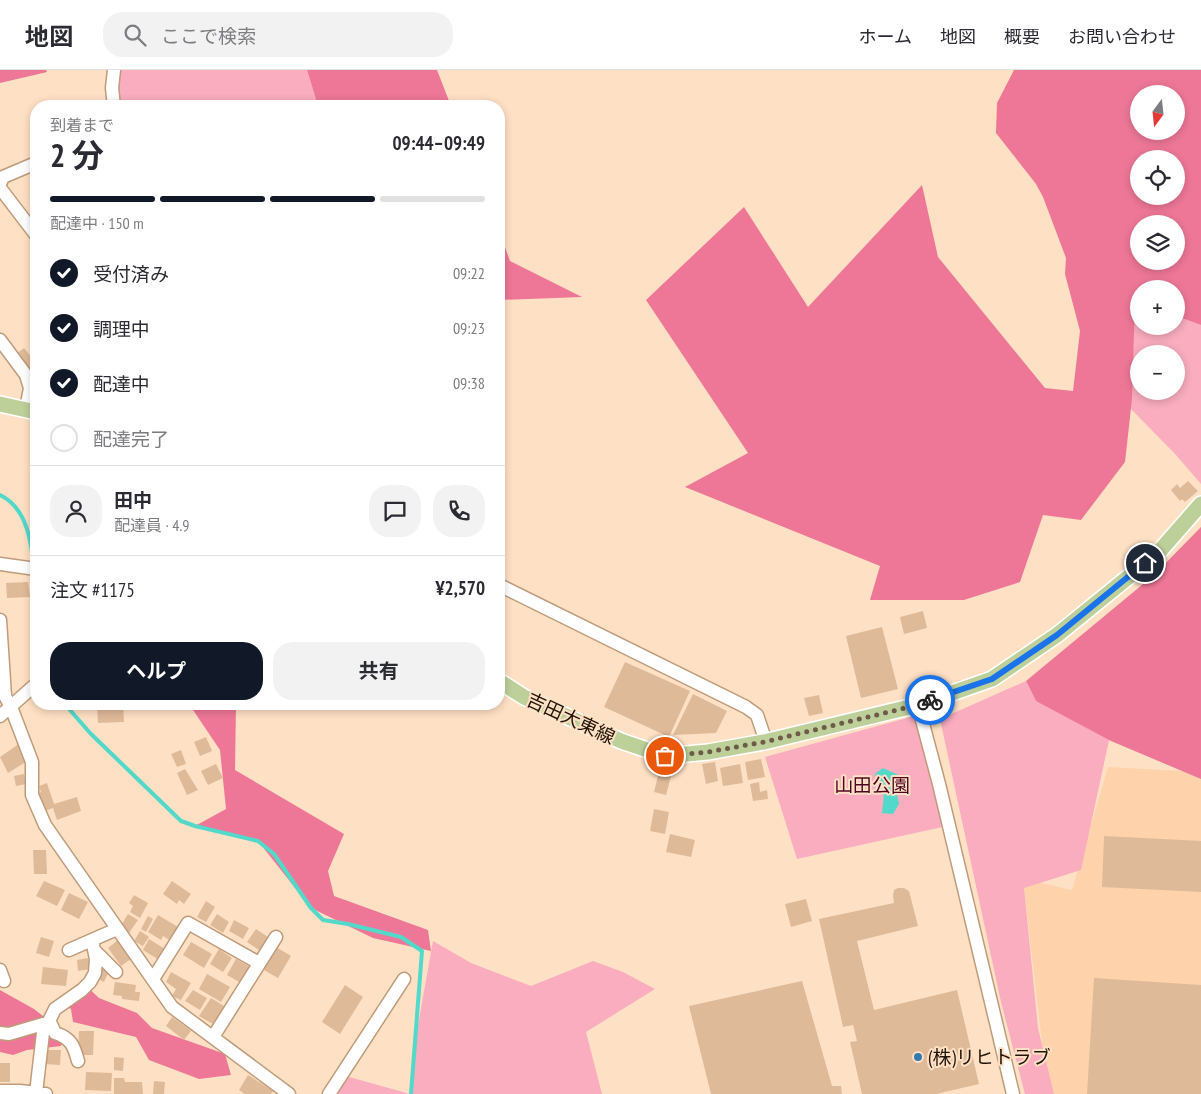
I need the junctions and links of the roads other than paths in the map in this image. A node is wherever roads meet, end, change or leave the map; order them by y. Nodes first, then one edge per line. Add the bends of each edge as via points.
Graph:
1 (114, 70) edge
2 (113, 100) edge
3 (30, 166) edge
4 (0, 184) edge
5 (0, 188) edge
6 (30, 228) edge
7 (0, 340) edge
8 (30, 388) edge
9 (0, 404) edge
10 (30, 410) edge
11 (1201, 504) edge
12 (0, 564) edge
13 (30, 568) edge
14 (505, 588) edge
15 (0, 620) edge
16 (505, 685) edge
17 (30, 690) edge
18 (918, 705) junction
19 (11, 707) junction
20 (0, 716) edge
21 (766, 742) junction
22 (118, 929) junction
23 (276, 937) dead end
24 (93, 945) junction
25 (69, 950) dead end
26 (259, 963) junction
27 (116, 972) dead end
28 (153, 979) junction
29 (404, 979) dead end
30 (50, 1022) junction
31 (0, 1032) edge
32 (213, 1037) junction
33 (78, 1061) dead end
34 (0, 1091) edge
35 (41, 1093) edge
36 (289, 1094) edge
37 (329, 1094) edge
38 (1013, 1094) edge

1 - 2 street
3 - 4 street via 3,177
5 - 6 street
7 - 8 street via 26,374
9 - 10 main road
11 - 18 main road, 吉田大東線 via 1158,553 1057,635 992,679
12 - 13 street
14 - 21 street via 746,707 757,715
15 - 19 street via 5,696
16 - 21 main road, 吉田大東線 via 524,697 621,741 665,756
17 - 19 street
18 - 21 main road, 吉田大東線
18 - 38 street
19 - 20 street
19 - 22 street via 32,762 32,796 45,825
22 - 24 street
22 - 28 street
23 - 26 street
24 - 25 street
24 - 27 street
24 - 30 street via 95,972 90,982 55,1009
26 - 28 street via 188,923
26 - 32 street
28 - 32 street via 172,1007
29 - 37 street
30 - 31 street via 9,1034
30 - 33 street via 55,1033 66,1036 74,1046
30 - 35 street via 43,1032
32 - 36 street
34 - 35 street

